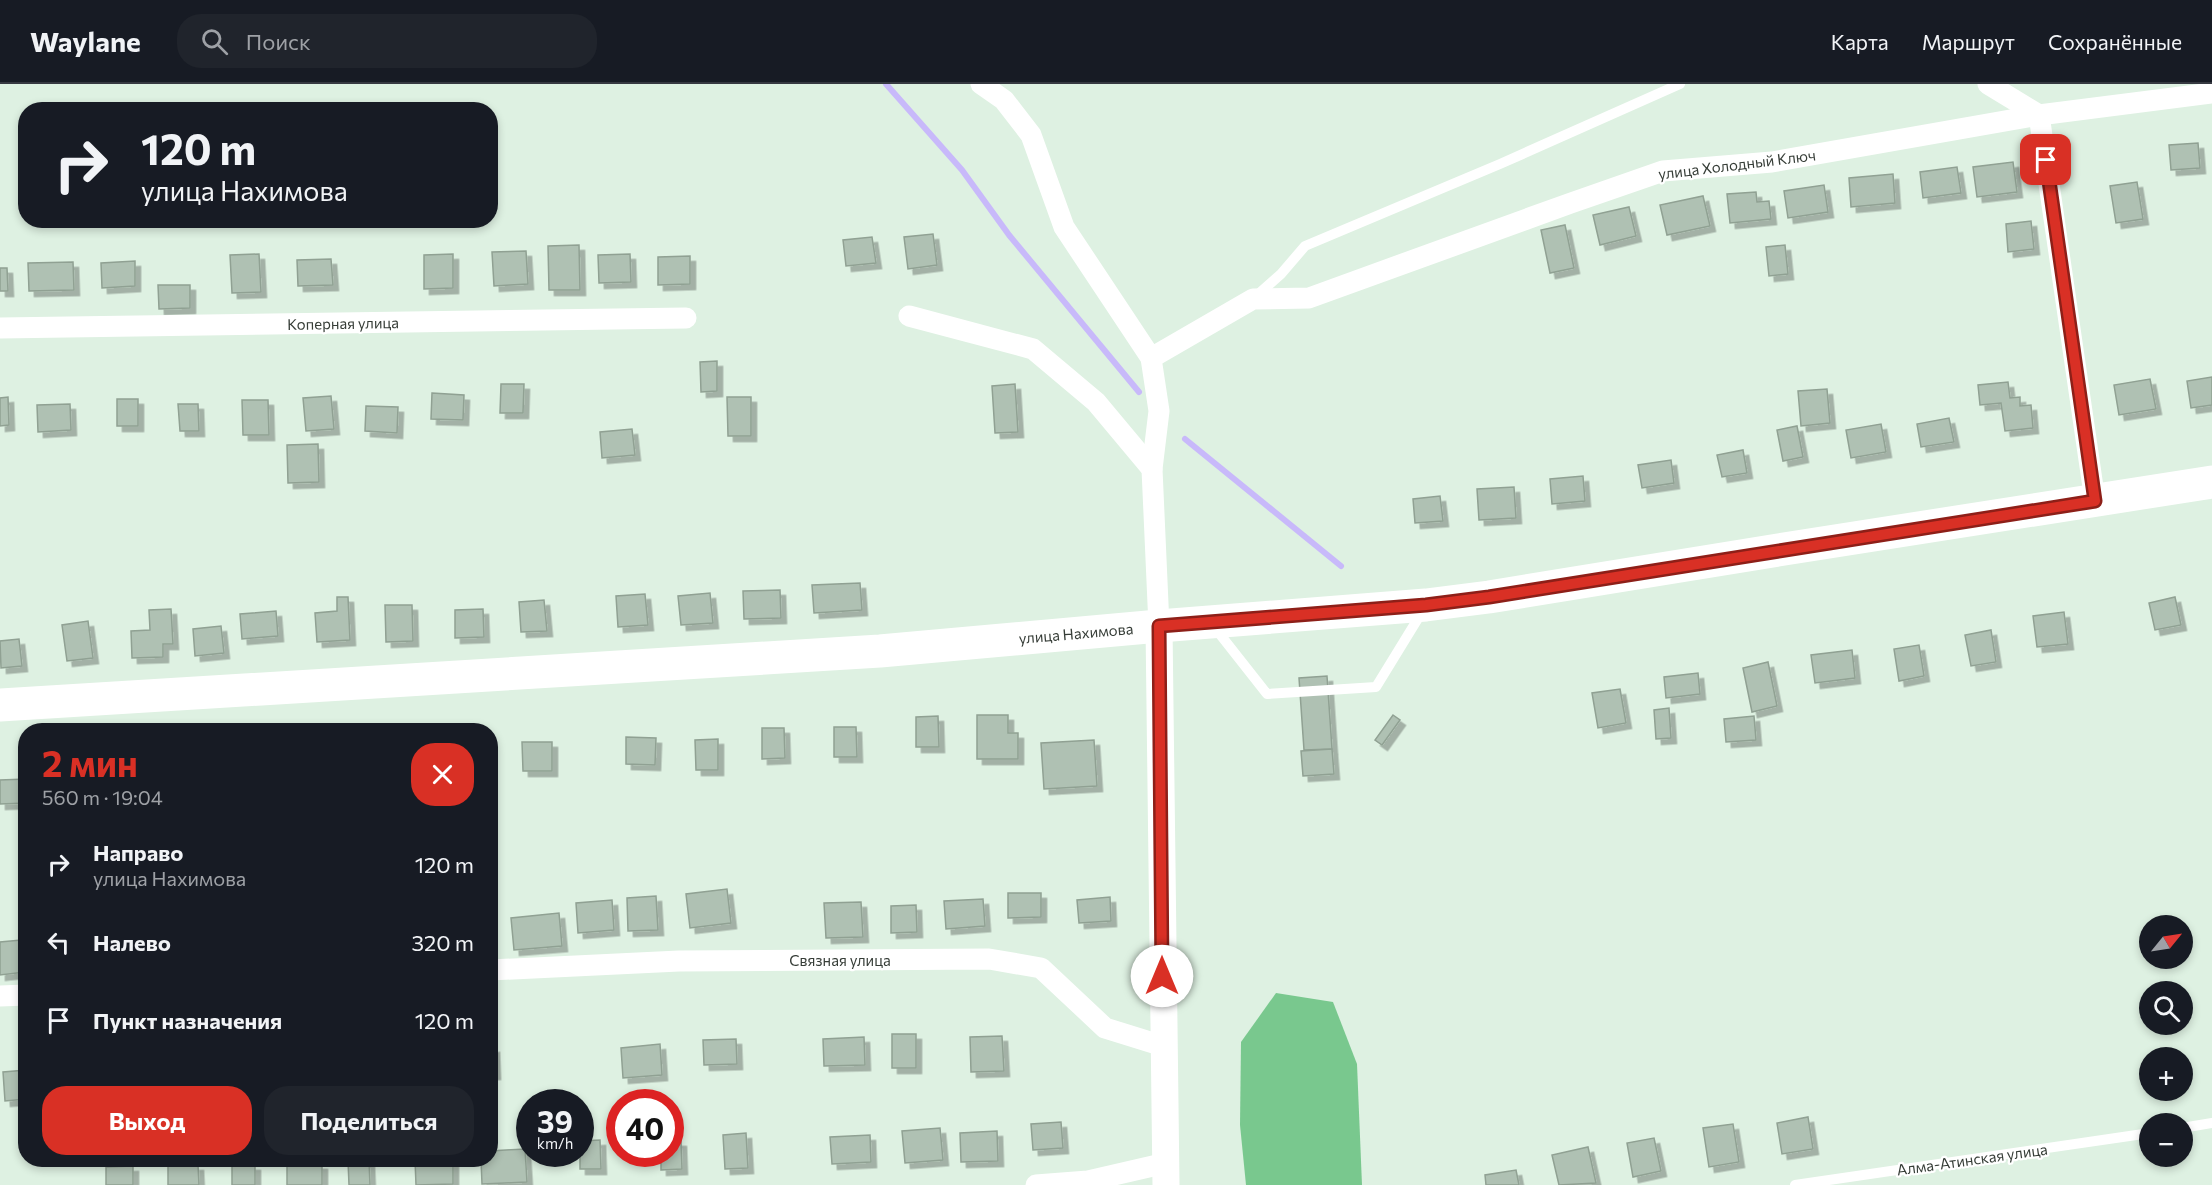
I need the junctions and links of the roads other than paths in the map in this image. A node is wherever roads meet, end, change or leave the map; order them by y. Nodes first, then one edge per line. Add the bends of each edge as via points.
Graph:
1 (981, 84) edge
2 (1680, 84) edge
3 (1988, 84) edge
4 (2212, 93) edge
5 (2039, 115) junction
6 (1253, 299) junction
7 (909, 316) dead end
8 (686, 318) dead end
9 (0, 328) edge
10 (1151, 358) junction
11 (1152, 469) junction
12 (2212, 482) edge
13 (2095, 501) junction
14 (1426, 605) junction
15 (1212, 623) junction
16 (1159, 626) junction
17 (0, 705) edge
18 (498, 970) edge
19 (18, 995) edge
20 (0, 996) edge
21 (1162, 1046) junction
22 (2212, 1123) edge
23 (2193, 1126) edge
24 (2139, 1135) edge
25 (1166, 1174) edge
26 (1036, 1185) edge
27 (1795, 1185) edge

1 - 10 street via 1004,100 1030,135 1065,227
2 - 6 lane via 1305,246
3 - 5 street
4 - 5 street, улица Холодный Ключ
5 - 6 street, улица Холодный Ключ via 1772,162 1663,171 1310,298
5 - 13 street
6 - 10 street, улица Холодный Ключ
7 - 11 street via 1033,349 1096,402
8 - 9 street, Коперная улица
10 - 11 street via 1159,411
11 - 16 street
12 - 13 main road, улица Нахимова
13 - 14 main road, улица Нахимова
14 - 15 main road, улица Нахимова
14 - 15 lane via 1376,687 1267,694
15 - 16 main road, улица Нахимова
16 - 17 main road, улица Нахимова via 880,651
16 - 21 street
18 - 21 street, Связная улица via 679,961 989,959 1041,968 1105,1028
19 - 20 street
21 - 25 street
22 - 23 lane
24 - 27 lane, Алма-Атинская улица
25 - 26 street

